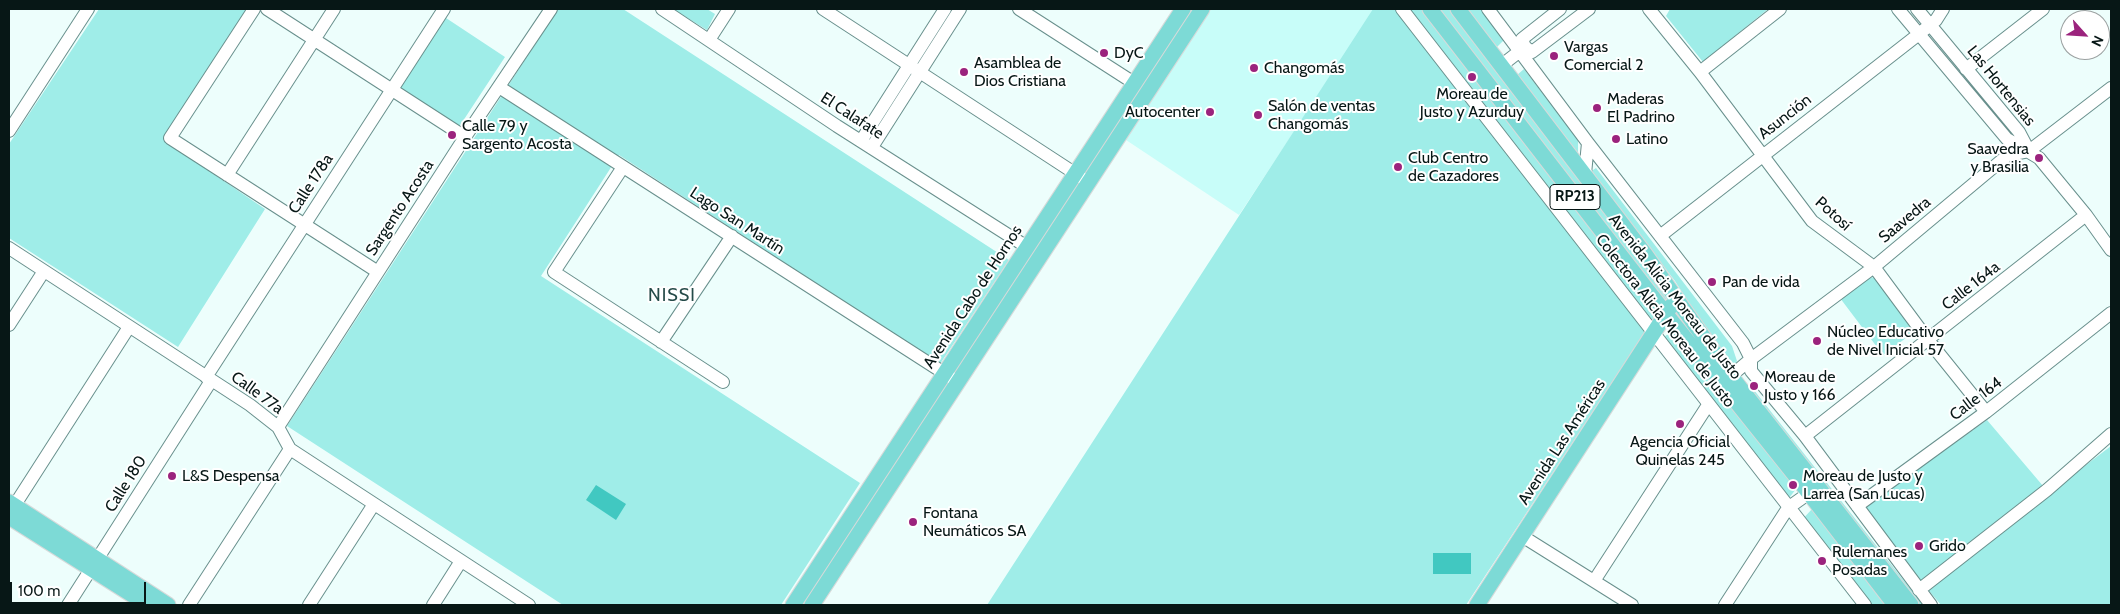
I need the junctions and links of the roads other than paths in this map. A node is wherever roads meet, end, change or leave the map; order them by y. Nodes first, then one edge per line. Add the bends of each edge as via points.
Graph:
1 (87, 9) edge
2 (254, 9) edge
3 (267, 9) edge
4 (334, 9) edge
5 (444, 9) edge
6 (552, 9) edge
7 (662, 9) edge
8 (729, 9) edge
9 (823, 9) edge
10 (945, 9) edge
11 (960, 9) edge
12 (1019, 9) edge
13 (1183, 9) edge
14 (1202, 9) edge
15 (1402, 9) edge
16 (1430, 9) edge
17 (1458, 9) edge
18 (1488, 9) edge
19 (1560, 9) edge
20 (1589, 9) edge
21 (1649, 9) edge
22 (1780, 9) edge
23 (1898, 9) edge
24 (1917, 9) edge
25 (1943, 9) edge
26 (2043, 9) edge
27 (1930, 25) junction
28 (1919, 34) junction
29 (314, 39) junction
30 (709, 40) junction
31 (1522, 49) junction
32 (1502, 65) junction
33 (914, 68) junction
34 (1966, 69) junction
35 (1700, 72) junction
36 (1134, 83) junction
37 (499, 87) junction
38 (2111, 88) edge
39 (392, 90) junction
40 (9, 130) edge
41 (465, 137) junction
42 (1588, 143) junction
43 (866, 144) junction
44 (2029, 151) junction
45 (1762, 155) junction
46 (623, 166) junction
47 (1075, 174) junction
48 (1585, 174) junction
49 (227, 175) junction
50 (1088, 183) junction
51 (2086, 215) junction
52 (304, 225) junction
53 (732, 236) junction
54 (1660, 236) junction
55 (9, 248) edge
56 (1027, 248) junction
57 (2111, 250) edge
58 (1874, 267) junction
59 (44, 271) junction
60 (378, 272) junction
61 (1676, 298) junction
62 (2111, 313) edge
63 (1666, 314) junction
64 (9, 325) edge
65 (130, 326) junction
66 (1654, 333) junction
67 (1928, 340) junction
68 (661, 342) junction
69 (1751, 359) junction
70 (945, 373) junction
71 (208, 379) junction
72 (1726, 380) junction
73 (722, 382) dead end
74 (958, 382) junction
75 (1708, 405) junction
76 (1986, 412) junction
77 (278, 427) junction
78 (2111, 434) edge
79 (1804, 436) junction
80 (290, 449) junction
81 (1809, 493) junction
82 (374, 504) junction
83 (1857, 506) junction
84 (1788, 508) junction
85 (10, 509) edge
86 (1522, 536) junction
87 (461, 561) junction
88 (94, 563) junction
89 (1594, 581) junction
90 (1919, 590) junction
91 (68, 605) edge
92 (148, 605) edge
93 (168, 605) edge
94 (189, 605) edge
95 (309, 605) edge
96 (433, 605) edge
97 (529, 605) edge
98 (793, 605) edge
99 (812, 605) edge
100 (1478, 605) edge
101 (1632, 605) edge
102 (1725, 605) edge
103 (1865, 605) edge
104 (1894, 605) edge
105 (1911, 605) edge
106 (1931, 605) edge

1 - 40 street
2 - 49 street via 170,138
3 - 29 street
4 - 29 street
5 - 39 street, Calle 178a
6 - 37 street, Sargento Acosta
7 - 30 street, El Calafate
8 - 30 street
9 - 33 street
10 - 33 street
11 - 33 street
12 - 36 street
13 - 36 main road, Avenida Cabo de Hornos
14 - 50 main road, Avenida Cabo de Hornos
15 - 66 street, Colectora Alicia Moreau de Justo
16 - 63 main road, Avenida Alicia Moreau de Justo / RP213
17 - 32 main road, Avenida Alicia Moreau de Justo / RP213
18 - 31 street
19 - 31 street via 1522,39
20 - 31 street via 1532,52
21 - 35 street, Potosí
22 - 35 street
23 - 28 street, Las Hortensias
24 - 27 street, Las Hortensias
25 - 27 street, Asunción
26 - 34 street
27 - 28 street, Asunción
27 - 34 street, Las Hortensias
28 - 44 street, Las Hortensias via 2007,139
28 - 45 street, Asunción
29 - 39 street
29 - 49 street
30 - 43 street, El Calafate
31 - 32 street
31 - 42 street
32 - 48 main road, Avenida Alicia Moreau de Justo / RP213
33 - 43 street
33 - 47 street
34 - 44 street, Las Hortensias via 2020,132
35 - 45 street, Potosí
36 - 47 main road, Avenida Cabo de Hornos
37 - 41 street, Sargento Acosta
37 - 46 street, Lago San Martín
38 - 44 street, Saavedra
39 - 41 street
39 - 52 street, Calle 178a
41 - 60 street, Sargento Acosta
42 - 48 street
42 - 54 street
43 - 56 street, El Calafate
44 - 51 street via 2039,158
44 - 58 street, Saavedra via 2008,155
45 - 54 street, Asunción
45 - 58 street, Potosí via 1812,222
46 - 53 street, Lago San Martín
46 - 68 street via 554,272
47 - 50 street
47 - 56 main road, Avenida Cabo de Hornos
48 - 61 main road, Avenida Alicia Moreau de Justo / RP213
49 - 52 street
50 - 74 main road, Avenida Cabo de Hornos
51 - 57 street
51 - 67 street, Calle 164a
52 - 60 street
52 - 71 street, Calle 178a
53 - 68 street
53 - 70 street, Lago San Martín
54 - 69 street via 1743,343
55 - 59 street, Calle 77a
56 - 70 main road, Avenida Cabo de Hornos
58 - 67 street, Potosí
58 - 69 street, Saavedra
59 - 64 street
59 - 65 street, Calle 77a
60 - 77 street, Sargento Acosta
61 - 63 main road, Avenida Las Américas
61 - 72 main road, Avenida Alicia Moreau de Justo / RP213
62 - 76 street, Calle 164
63 - 66 main road, Avenida Las Américas
63 - 72 main road, Avenida Alicia Moreau de Justo / RP213
65 - 71 street, Calle 77a
65 - 85 street
66 - 75 street, Colectora Alicia Moreau de Justo
66 - 86 main road, Avenida Las Américas
67 - 76 street, Potosí
67 - 79 street, Calle 164a
68 - 73 street
69 - 72 street, Saavedra
69 - 79 street via 1751,371
70 - 74 street, Lago San Martín
70 - 98 main road, Avenida Cabo de Hornos
71 - 77 street, Calle 77a
71 - 88 street, Calle 180
72 - 81 main road, Avenida Alicia Moreau de Justo / RP213
72 - 105 main road, Avenida Alicia Moreau de Justo / RP213
74 - 99 main road, Avenida Cabo de Hornos
75 - 84 street, Colectora Alicia Moreau de Justo
75 - 89 street
76 - 83 street, Calle 164
77 - 80 street, Calle 77a
78 - 90 street via 2047,490
79 - 83 street
80 - 82 street, Calle 77a
80 - 94 street
81 - 84 street
81 - 104 main road, Avenida Alicia Moreau de Justo / RP213
82 - 87 street, Calle 77a
82 - 95 street
83 - 90 street
84 - 102 street
84 - 103 street, Colectora Alicia Moreau de Justo
85 - 88 main road
86 - 89 street
86 - 100 main road, Avenida Las Américas
87 - 96 street
87 - 97 street, Calle 77a
88 - 91 street, Calle 180
88 - 92 main road
88 - 93 main road
89 - 101 street
90 - 106 street

